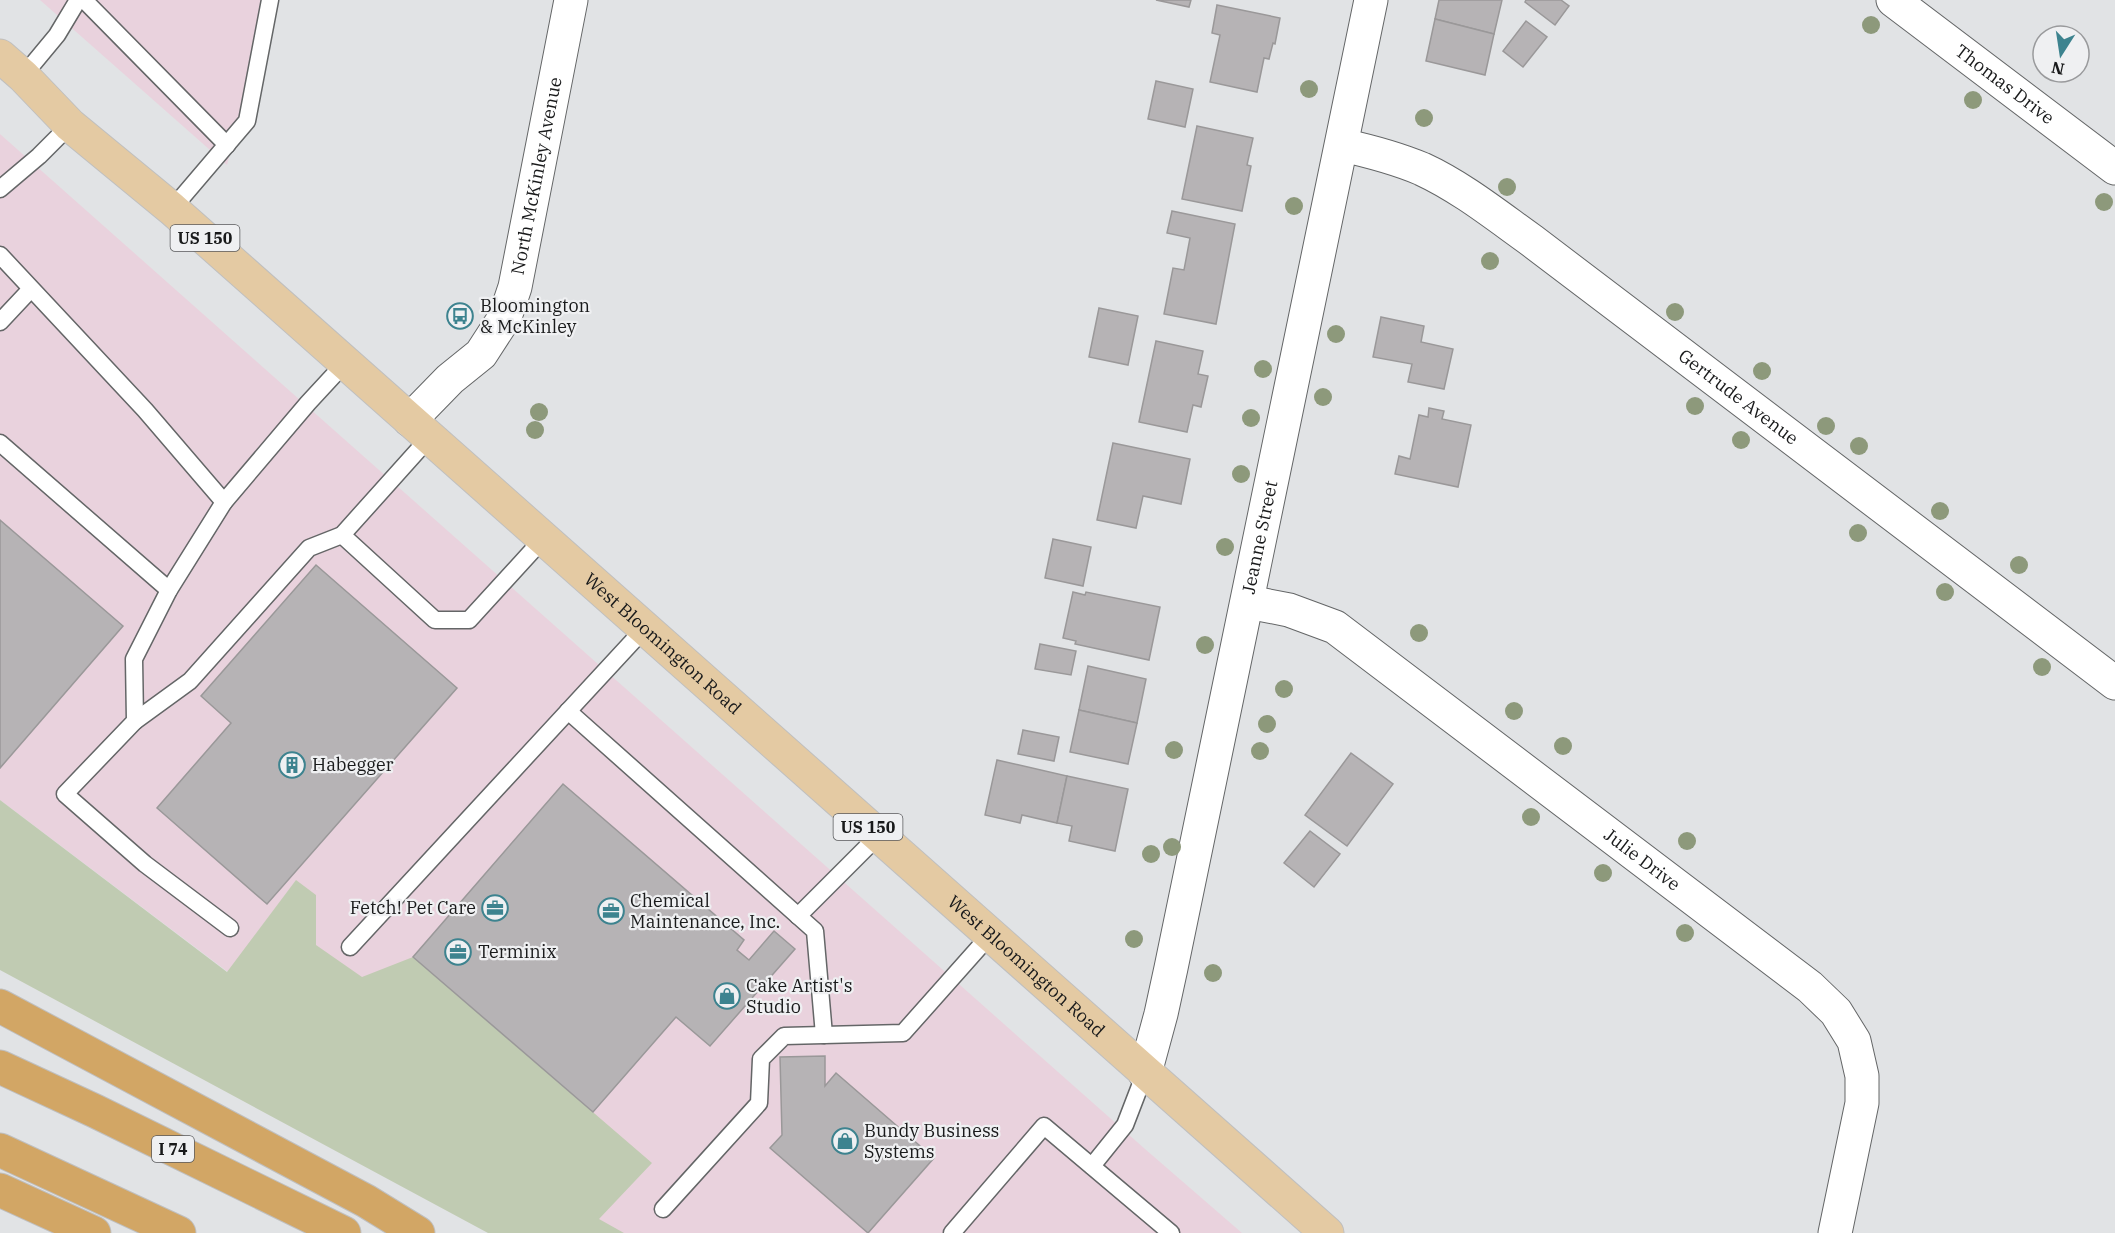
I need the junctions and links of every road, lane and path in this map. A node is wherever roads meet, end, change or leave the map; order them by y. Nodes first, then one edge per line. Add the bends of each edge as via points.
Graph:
1 (78, 0) edge
2 (84, 0) edge
3 (270, 0) edge
4 (571, 0) edge
5 (1371, 0) edge
6 (1893, 0) edge
7 (12, 66) edge
8 (70, 125) junction
9 (227, 145) junction
10 (1342, 145) junction
11 (2115, 168) edge
12 (0, 189) edge
13 (172, 209) junction
14 (0, 255) edge
15 (30, 290) junction
16 (0, 322) edge
17 (345, 363) junction
18 (420, 429) junction
19 (0, 443) edge
20 (224, 502) junction
21 (342, 535) junction
22 (543, 538) junction
23 (169, 590) junction
24 (1248, 602) junction
25 (645, 628) junction
26 (2115, 683) edge
27 (568, 711) junction
28 (135, 721) junction
29 (878, 836) junction
30 (798, 916) junction
31 (230, 928) dead end
32 (991, 934) junction
33 (350, 947) dead end
34 (0, 1006) edge
35 (824, 1035) junction
36 (0, 1067) edge
37 (1145, 1073) junction
38 (0, 1150) edge
39 (1092, 1166) junction
40 (0, 1190) edge
41 (663, 1209) dead end
42 (94, 1233) edge
43 (179, 1233) edge
44 (344, 1233) edge
45 (418, 1233) edge
46 (952, 1233) edge
47 (1171, 1233) edge
48 (1327, 1233) edge
49 (1835, 1233) edge

1 - 7 lane via 57,35
2 - 9 lane
3 - 9 lane via 247,121
4 - 18 street, North McKinley Avenue via 515,287 505,317 481,354 450,379
5 - 10 street, Jeanne Street
6 - 11 street, Thomas Drive
7 - 8 main road, West Bloomington Road / US 150
8 - 12 lane
8 - 13 main road, West Bloomington Road / US 150
9 - 13 lane
10 - 24 street, Jeanne Street
10 - 26 street, Gertrude Avenue via 1383,154 1424,170 1471,197
13 - 17 main road, West Bloomington Road / US 150
14 - 15 lane
15 - 16 lane
15 - 20 lane via 145,410
17 - 18 main road, West Bloomington Road / US 150
17 - 20 lane
18 - 21 lane
18 - 22 main road, West Bloomington Road / US 150
19 - 23 lane
20 - 23 lane
21 - 22 lane via 435,620 469,621
21 - 28 lane via 309,548 190,681
22 - 25 main road, West Bloomington Road / US 150
23 - 28 lane via 134,659
24 - 37 street, Jeanne Street via 1161,1014
24 - 49 street, Julie Drive via 1289,610 1335,627 1810,987 1836,1012 1854,1041 1862,1076 1862,1103
25 - 27 lane
25 - 29 main road, West Bloomington Road / US 150
27 - 30 lane
27 - 33 lane
28 - 31 lane via 65,794 145,864
29 - 30 lane
29 - 32 main road, West Bloomington Road / US 150
30 - 35 lane via 815,930
32 - 35 lane via 903,1033
32 - 37 main road, West Bloomington Road / US 150
34 - 45 highway
35 - 41 lane via 784,1036 761,1059 759,1103
36 - 44 highway, I 74
37 - 39 lane via 1125,1125
37 - 48 main road, West Bloomington Road / US 150
38 - 43 highway
39 - 46 lane via 1044,1126
39 - 47 lane
40 - 42 highway

